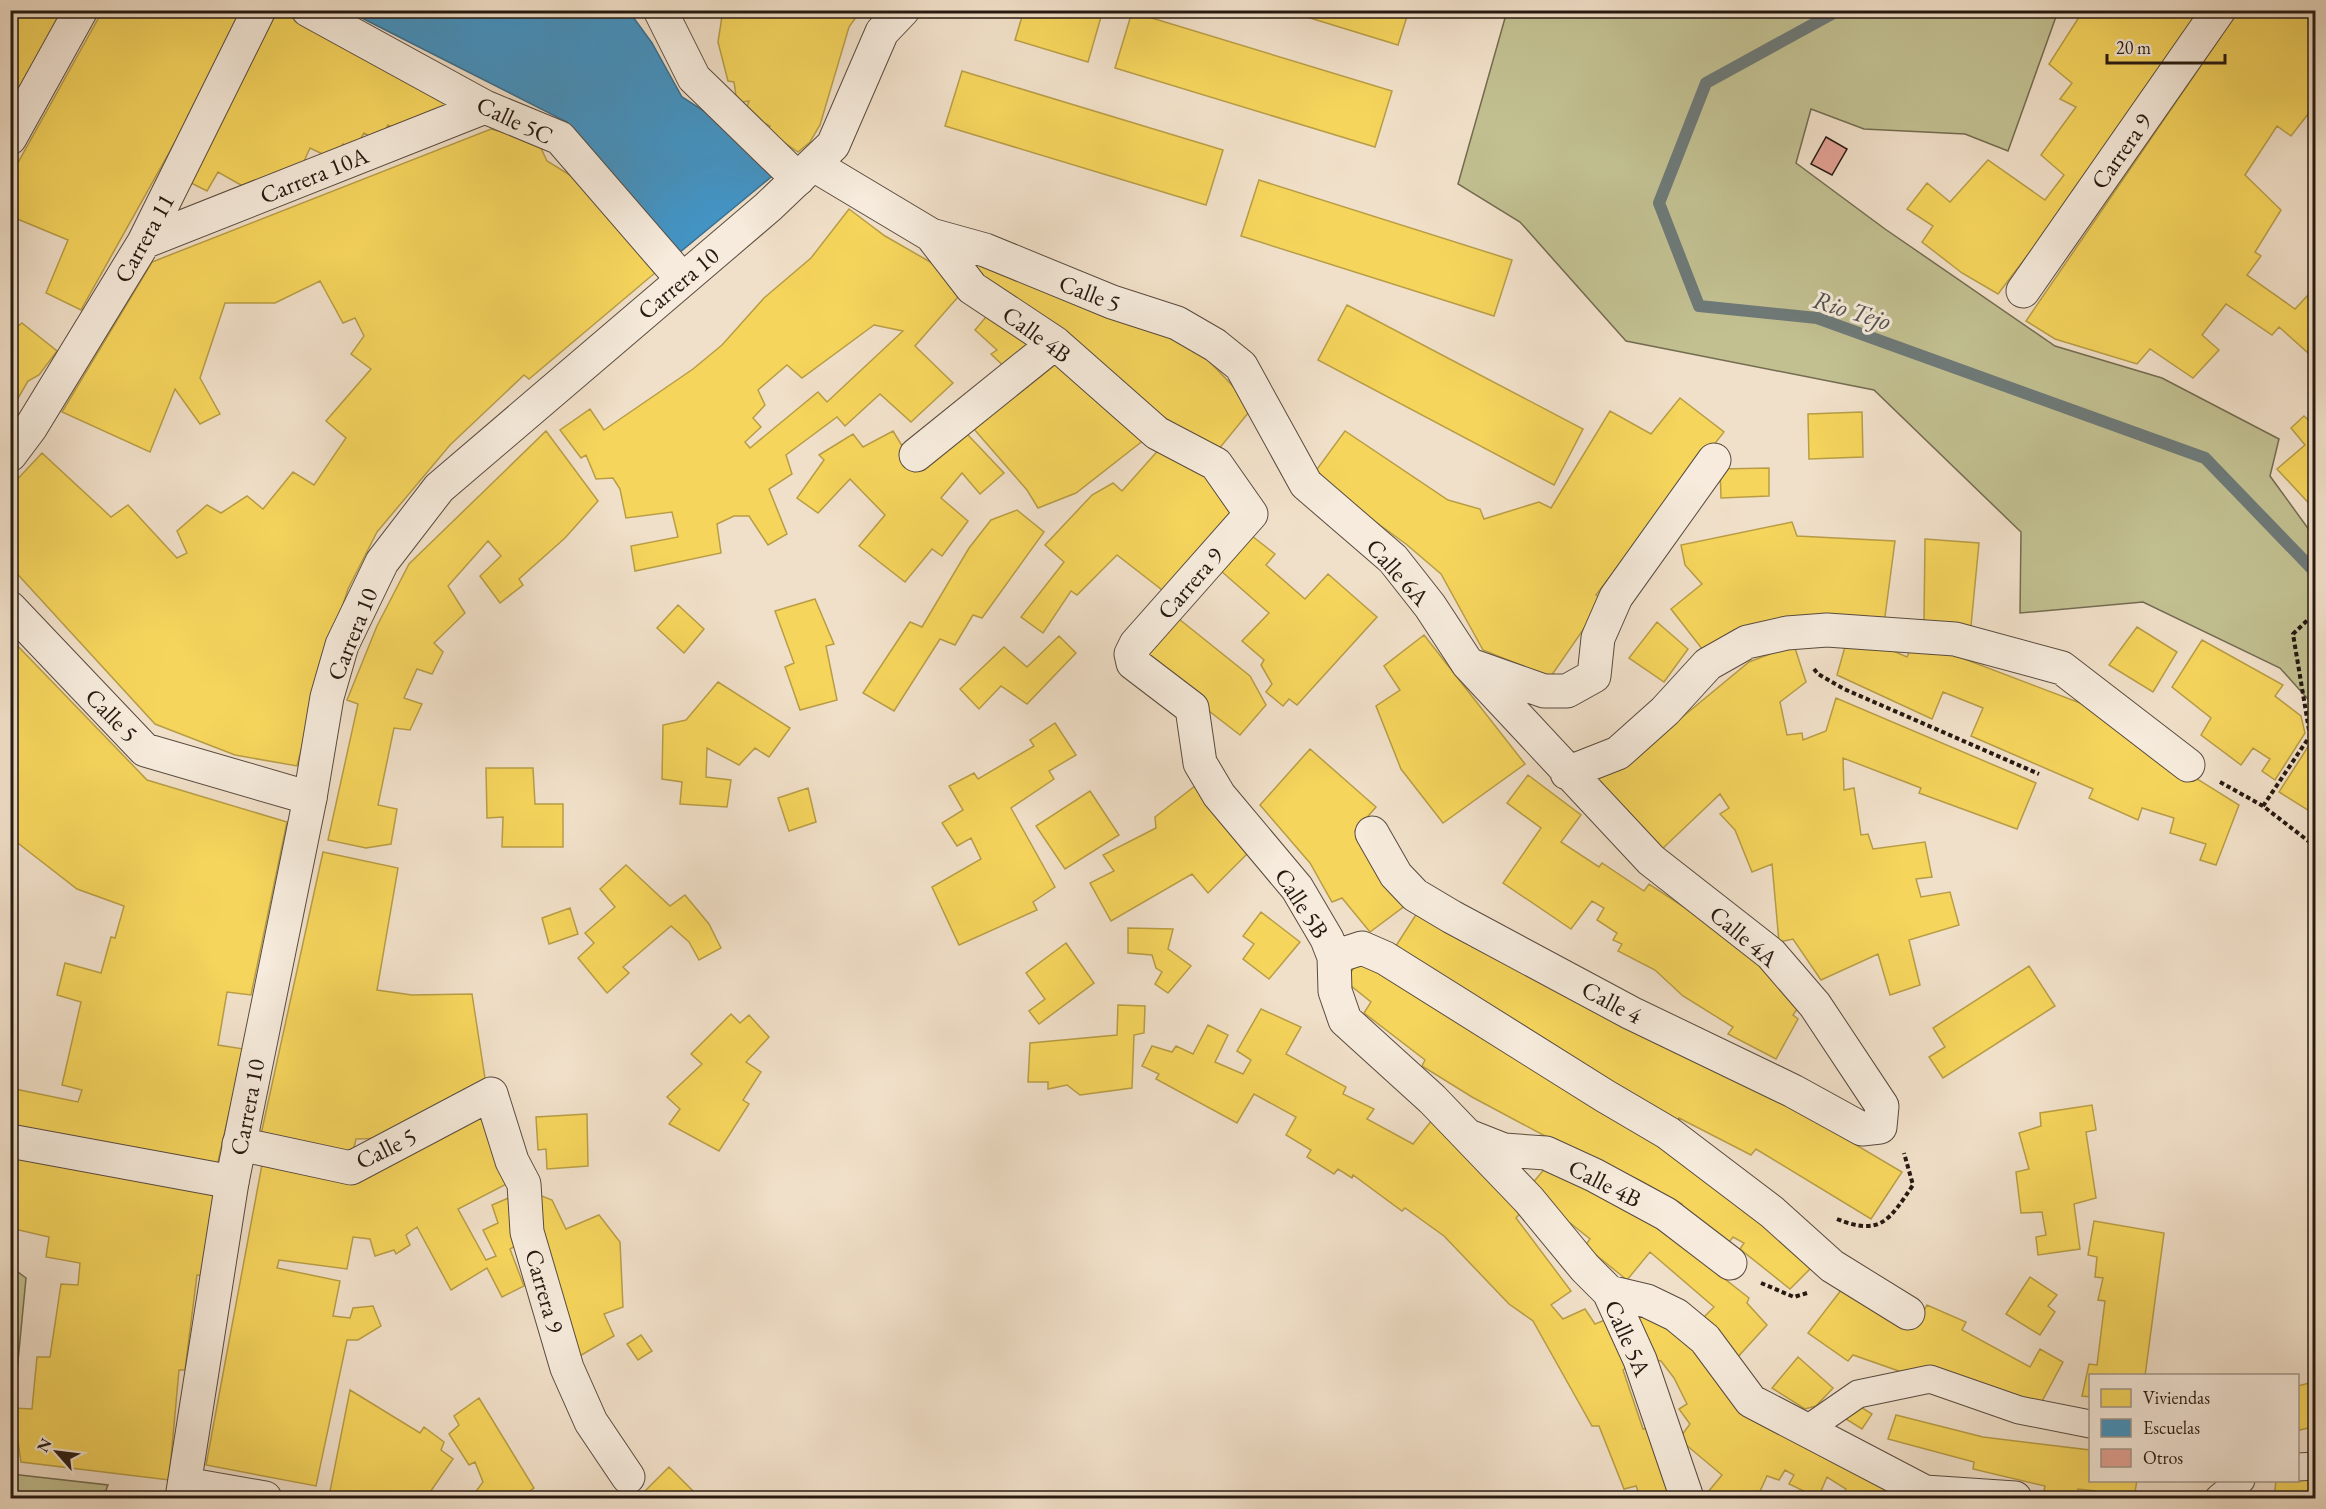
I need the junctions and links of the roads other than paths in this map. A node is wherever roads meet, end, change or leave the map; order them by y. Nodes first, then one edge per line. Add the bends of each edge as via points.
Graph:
1 (81, 10) edge
2 (259, 10) edge
3 (308, 10) edge
4 (660, 10) edge
5 (903, 10) edge
6 (2219, 10) edge
7 (485, 107) junction
8 (10, 138) edge
9 (806, 172) junction
10 (930, 235) junction
11 (144, 242) junction
12 (682, 279) junction
13 (2023, 291) dead end
14 (1056, 343) junction
15 (1241, 366) joint
16 (916, 454) dead end
17 (10, 455) edge
18 (1714, 460) dead end
19 (1251, 514) joint
20 (10, 608) edge
21 (1131, 654) joint
22 (1468, 664) junction
23 (2188, 765) road end
24 (1567, 773) junction
25 (310, 798) junction
26 (1372, 833) dead end
27 (1334, 957) junction
28 (491, 1094) joint
29 (1881, 1127) joint
30 (1466, 1135) junction
31 (10, 1141) edge
32 (239, 1144) junction
33 (232, 1182) junction
34 (1529, 1200) joint
35 (1730, 1263) road end
36 (1609, 1292) junction
37 (1908, 1313) dead end
38 (2089, 1424) edge
39 (1806, 1430) junction
40 (2316, 1466) edge
41 (2299, 1467) edge
42 (628, 1477) dead end
43 (2239, 1482) edge
44 (184, 1491) edge
45 (266, 1498) edge
46 (1688, 1498) edge
47 (2015, 1498) edge
48 (2219, 1498) edge

1 - 8 street
2 - 11 street, Carrera 11
3 - 7 street, Calle 5C
4 - 9 street, Calle 4B via 694,78
5 - 9 street, Carrera 10 via 882,32 833,145
6 - 13 street, Carrera 9
7 - 11 street, Carrera 10A
7 - 12 street, Calle 5C via 560,138
9 - 10 street, Calle 4B
9 - 12 street, Carrera 10
10 - 14 street, Calle 4B via 972,288
10 - 15 street, Calle 5 via 985,250 1112,302 1177,323
11 - 17 street, Carrera 11
12 - 25 street, Carrera 10 via 439,488 382,562 342,645 327,698
14 - 16 street
14 - 19 street, Calle 4B via 1157,433 1215,464
15 - 22 street, Calle 6A via 1306,484 1393,559
18 - 22 street via 1616,597 1598,638 1594,676 1567,691 1544,691
19 - 21 street, Carrera 9
20 - 25 street, Calle 5 via 145,750
21 - 27 street, Calle 5B via 1133,663 1192,708 1200,763 1219,795 1297,888
22 - 24 street, Calle 6A
23 - 24 street via 2062,668 1955,639 1827,630 1747,642 1708,664 1665,711 1618,753
24 - 29 street, Calle 4A via 1651,860 1771,954 1815,1005 1882,1106
25 - 32 street, Carrera 10
26 - 29 street, Calle 4 via 1396,875 1415,895 1452,917 1631,1013 1862,1129
27 - 30 street, Calle 5B via 1335,991 1345,1020
27 - 37 street via 1362,948 1385,958 1668,1133 1772,1212 1832,1266
28 - 32 street, Calle 5 via 351,1168
28 - 42 street, Carrera 9 via 512,1161 524,1184 527,1232 567,1368 591,1422
30 - 34 street, Calle 5B
30 - 35 street, Calle 4B via 1504,1150 1546,1153 1594,1175 1666,1214
31 - 33 street
32 - 33 street, Carrera 10
33 - 44 street, Carrera 10
34 - 36 street, Calle 5A
36 - 39 street via 1647,1301 1676,1315 1705,1339 1751,1401
36 - 46 street, Calle 5A via 1640,1360
38 - 39 street via 2019,1410 1930,1379 1858,1394
39 - 47 street via 1925,1492
40 - 41 street
43 - 48 street
44 - 45 street

